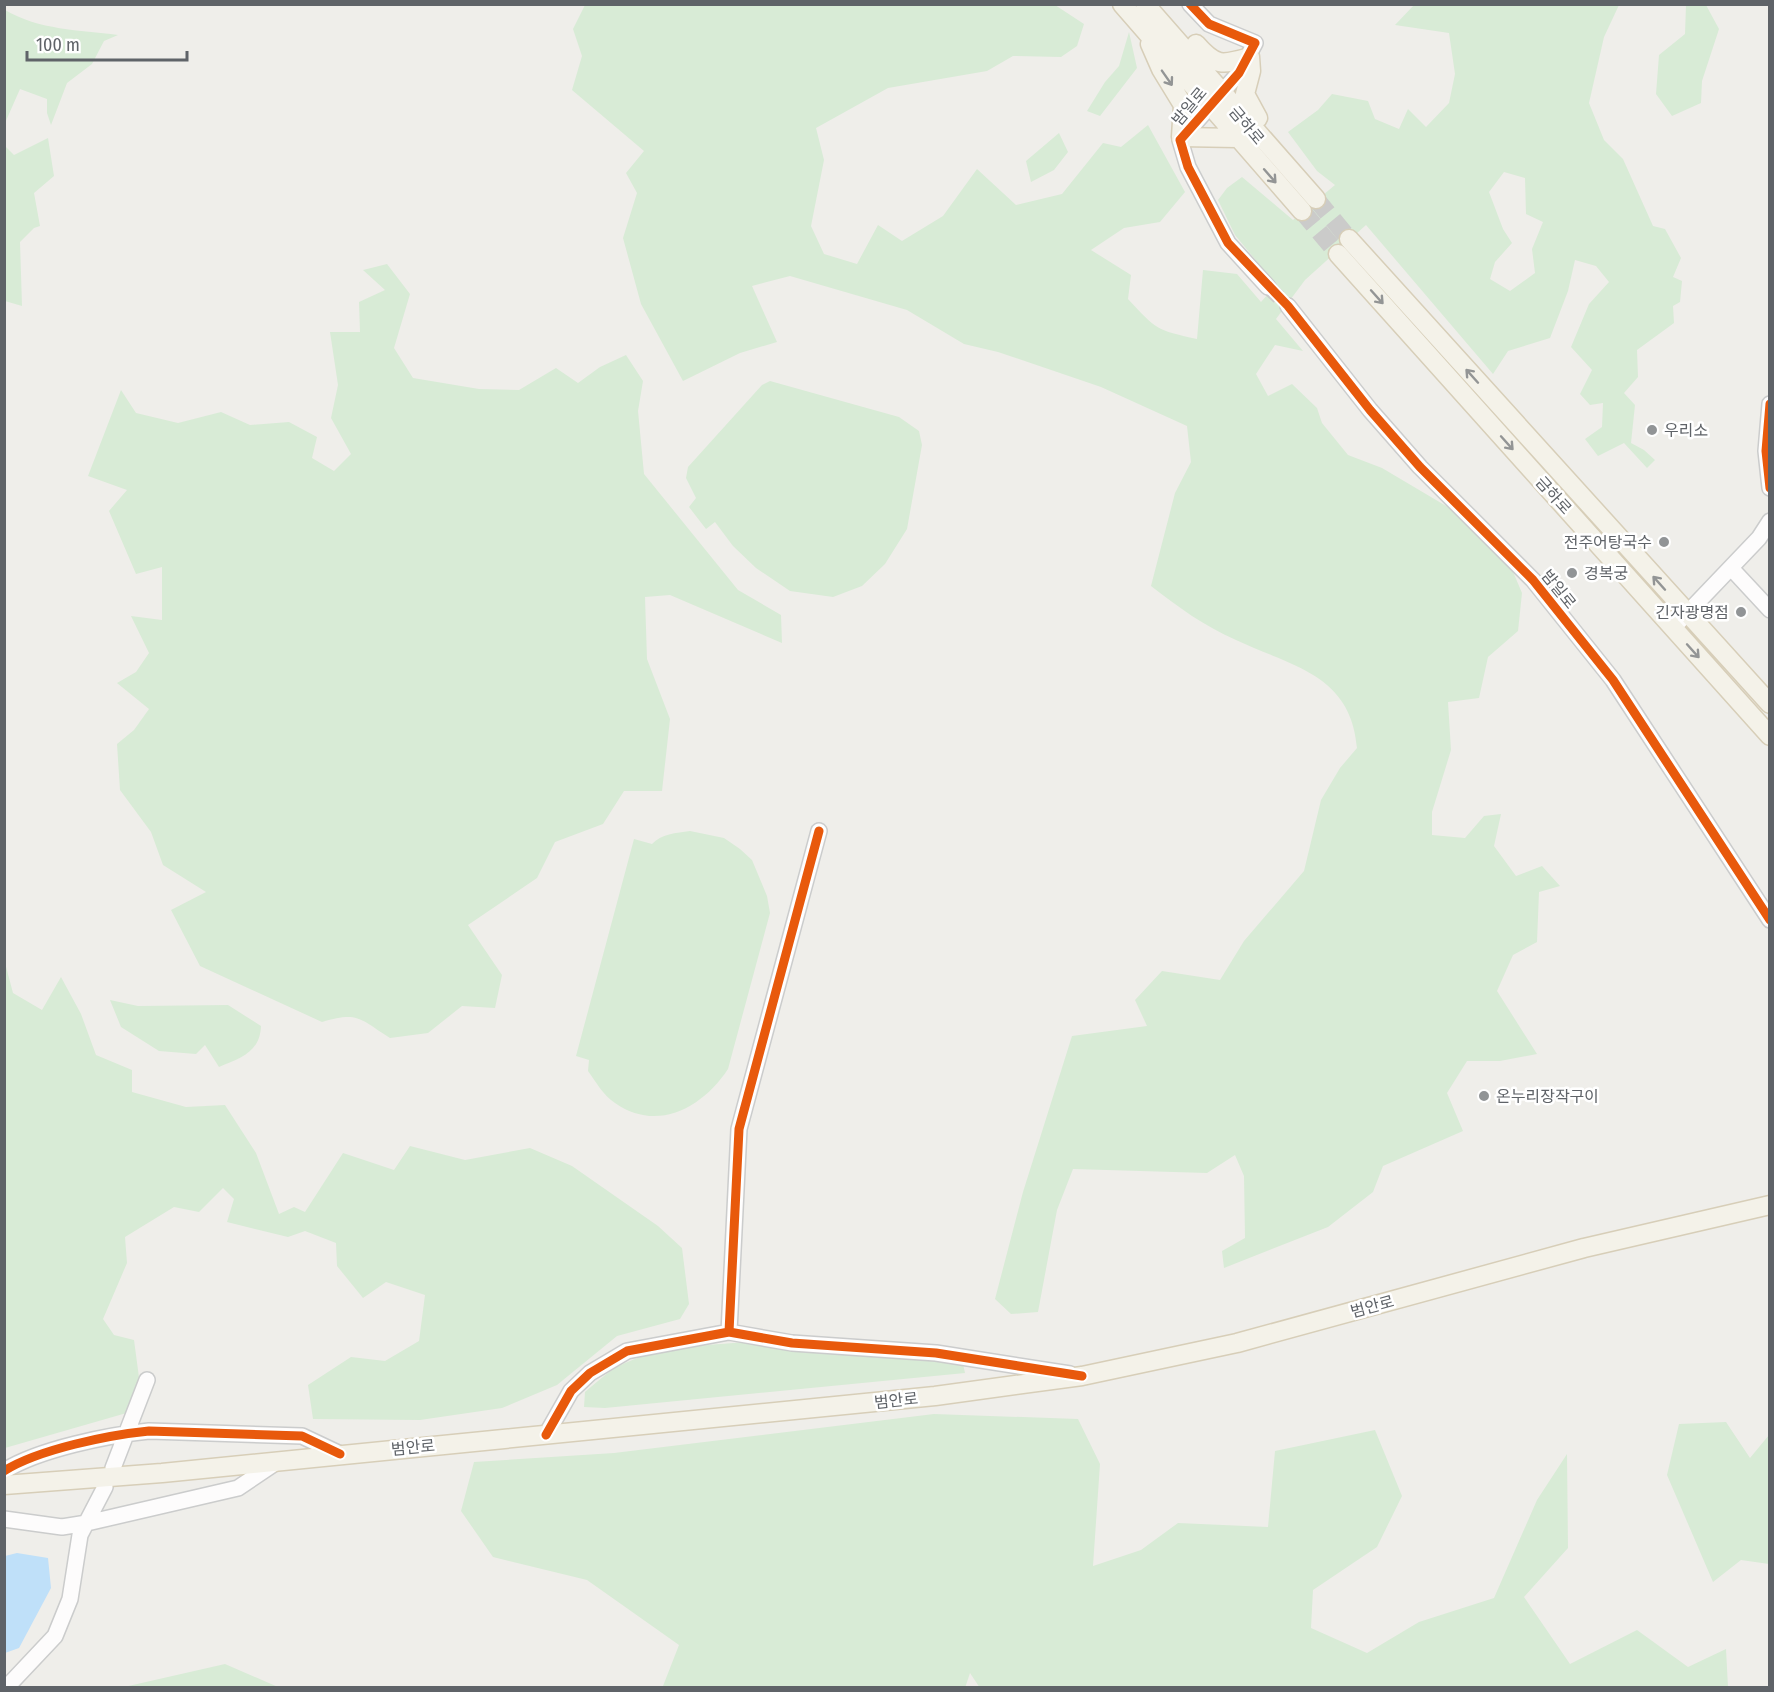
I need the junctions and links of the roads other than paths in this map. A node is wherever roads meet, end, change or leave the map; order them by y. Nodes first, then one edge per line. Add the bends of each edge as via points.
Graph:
1 (1122, 4) edge
2 (1190, 4) edge
3 (1146, 14) edge
4 (1250, 57) junction
5 (1221, 90) junction
6 (1209, 104) junction
7 (1181, 137) junction
8 (1237, 138) junction
9 (1282, 161) junction
10 (1316, 199) tunnel mouth
11 (1302, 211) tunnel mouth
12 (1268, 287) tunnel mouth
13 (1288, 306) tunnel mouth
14 (1770, 404) edge
15 (1769, 480) edge
16 (1770, 488) edge
17 (1770, 521) edge
18 (1731, 568) junction
19 (1767, 603) edge
20 (1688, 614) junction
21 (1672, 628) junction
22 (1770, 704) edge
23 (1770, 736) edge
24 (819, 831) dead end
25 (1770, 920) edge
26 (1770, 1205) edge
27 (729, 1332) junction
28 (1082, 1376) junction
29 (147, 1380) dead end
30 (127, 1434) junction
31 (546, 1435) junction
32 (340, 1454) junction
33 (281, 1459) junction
34 (113, 1467) dead end
35 (4, 1471) edge
36 (4, 1485) edge
37 (105, 1487) dead end
38 (4, 1519) edge
39 (87, 1523) junction
40 (6, 1688) edge

1 - 3 main road, 금하로
2 - 4 street via 1209,24 1255,43
3 - 4 main road via 1182,31 1212,61 1228,63
3 - 5 main road, 금하로
3 - 6 main road, 금하로
3 -> 7 main road via 1161,69 1183,105
4 - 5 street, 밤일로
4 - 9 main road via 1246,100
5 - 6 street, 밤일로
5 - 9 main road, 금하로
6 - 7 street, 밤일로
6 - 8 main road, 금하로
7 - 8 main road
7 - 12 street, 밤일로 via 1188,167 1228,243
8 -> 11 main road, 금하로
9 - 10 main road, 금하로
13 - 25 street, 밤일로 via 1370,410 1420,467 1533,580 1613,680
14 - 15 street via 1766,451
15 - 16 street
17 - 18 street
18 - 19 street
18 - 20 street
20 - 21 street
20 -> 21 main road, 금하로 via 1344,247
20 - 22 main road, 금하로
21 -> 23 main road, 금하로
24 - 27 street via 739,1129
26 - 28 main road, 범안로 via 1584,1248 1237,1342
27 - 28 street via 792,1343 936,1353
27 - 31 street via 627,1351 590,1373 571,1391
28 - 31 main road, 범안로 via 935,1396
29 - 30 street
30 - 32 street via 149,1431 302,1436
30 - 34 street
30 - 35 street via 69,1447
31 - 32 main road, 범안로
32 - 33 main road, 범안로
33 - 36 main road, 범안로
33 - 39 street via 238,1488
37 - 39 street
38 - 39 street via 62,1527
39 - 40 street via 77,1545 70,1599 55,1636

